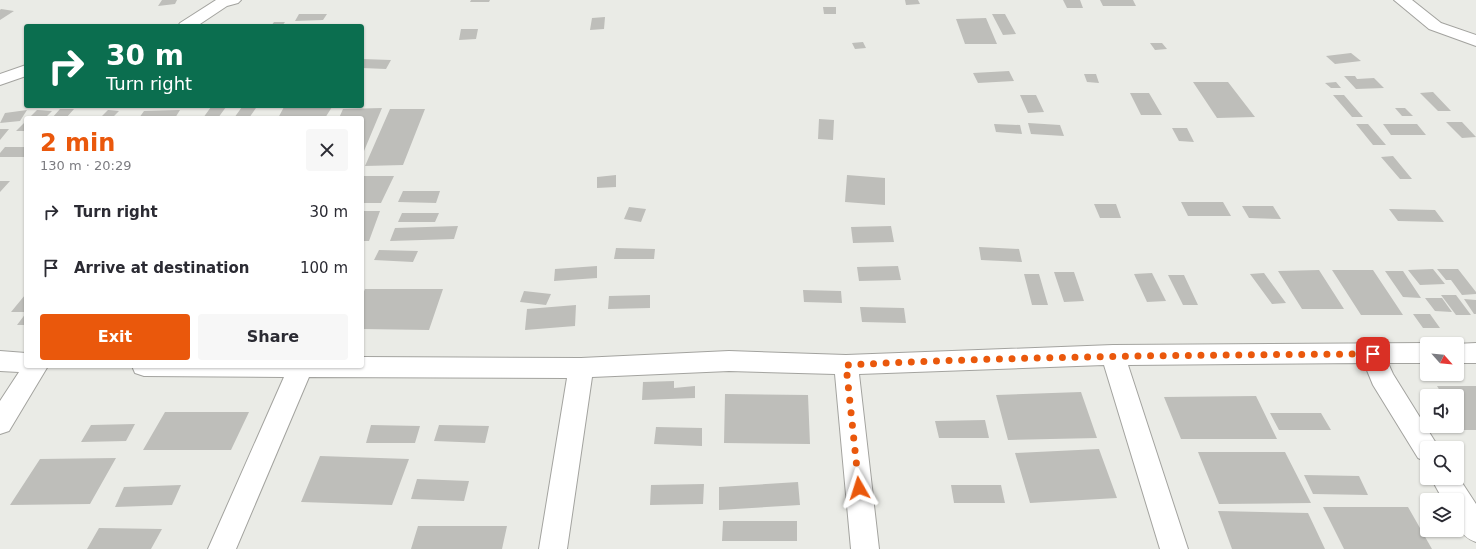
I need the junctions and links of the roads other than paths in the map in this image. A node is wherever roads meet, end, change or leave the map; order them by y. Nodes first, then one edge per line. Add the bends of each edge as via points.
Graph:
1 (233, 0) edge
2 (1402, 0) edge
3 (189, 24) edge
4 (1476, 42) edge
5 (24, 71) edge
6 (0, 80) edge
7 (1420, 353) edge
8 (1464, 353) edge
9 (1476, 353) edge
10 (1373, 354) junction
11 (1113, 355) junction
12 (0, 361) edge
13 (24, 363) edge
14 (846, 365) junction
15 (364, 366) edge
16 (35, 368) edge
17 (300, 368) edge
18 (582, 368) junction
19 (0, 423) edge
20 (1421, 441) edge
21 (1448, 485) edge
22 (1476, 529) edge
23 (222, 549) edge
24 (553, 549) edge
25 (865, 549) edge
26 (1174, 549) edge

1 - 3 street via 222,3
2 - 4 street via 1435,26
5 - 6 street
7 - 10 street
8 - 9 street
10 - 11 street
10 - 20 street via 1382,378
11 - 14 street via 975,358
11 - 26 street
12 - 13 street
14 - 18 street via 729,361
14 - 25 street
15 - 18 street
16 - 19 street
17 - 23 street
18 - 24 street
21 - 22 street

